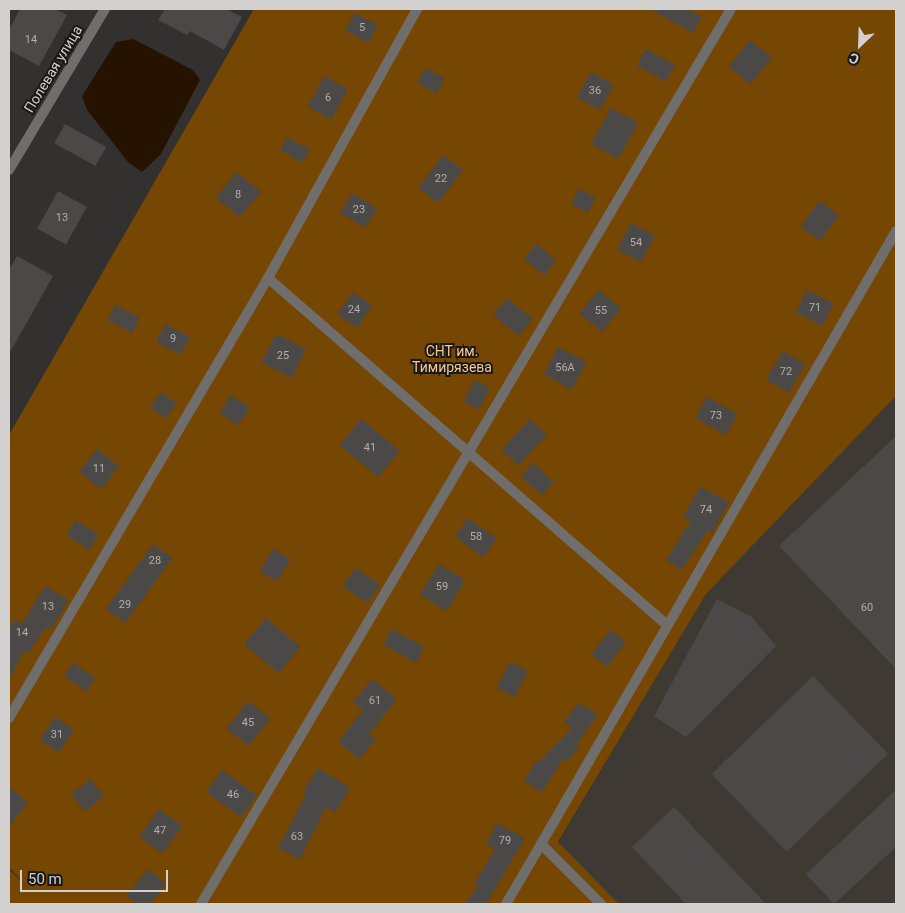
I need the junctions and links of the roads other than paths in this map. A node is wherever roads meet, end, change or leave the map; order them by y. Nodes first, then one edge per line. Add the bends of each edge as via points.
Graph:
1 (105, 9) edge
2 (417, 9) edge
3 (731, 9) edge
4 (9, 170) edge
5 (896, 231) edge
6 (268, 278) junction
7 (468, 454) junction
8 (667, 626) junction
9 (9, 718) edge
10 (541, 844) junction
11 (201, 904) edge
12 (506, 904) edge
13 (601, 904) edge

1 - 4 street, Полевая улица
2 - 6 street
3 - 7 street
5 - 8 street
6 - 7 street
6 - 9 street
7 - 8 street
7 - 11 street
8 - 10 street
10 - 12 street
10 - 13 street

